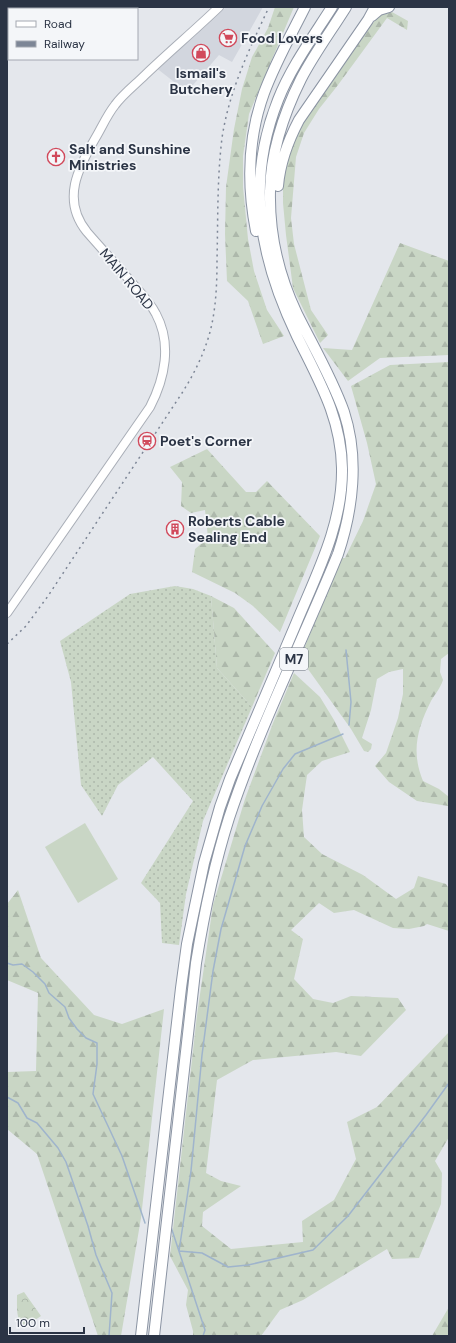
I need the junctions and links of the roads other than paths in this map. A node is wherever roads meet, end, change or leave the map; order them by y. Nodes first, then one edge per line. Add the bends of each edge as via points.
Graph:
1 (219, 7) edge
2 (305, 7) edge
3 (332, 7) edge
4 (346, 7) edge
5 (375, 7) edge
6 (389, 7) edge
7 (368, 20) junction
8 (283, 276) junction
9 (298, 338) junction
10 (7, 613) edge
11 (141, 1336) edge
12 (154, 1336) edge

1 - 10 main road, MAIN ROAD via 114,106 76,175 74,207 80,223 156,314 164,341 164,371 150,407
2 - 9 highway via 264,93 253,137 250,164 252,208 261,254 284,317
3 - 9 highway, M7 via 284,86 272,118 262,162 260,204 264,243 274,281
4 - 8 highway, M7 via 302,78 283,122 278,143 270,190 276,253
5 - 7 highway
6 - 7 highway via 379,10
7 - 8 highway via 290,136 279,173 277,196
8 - 12 highway, M7 via 297,313 344,412 350,439 352,494 347,526 338,554 243,780 219,853 203,920
9 - 11 highway, M7 via 325,392 336,422 342,467 339,512 324,557 230,779 204,863 191,921 181,988

